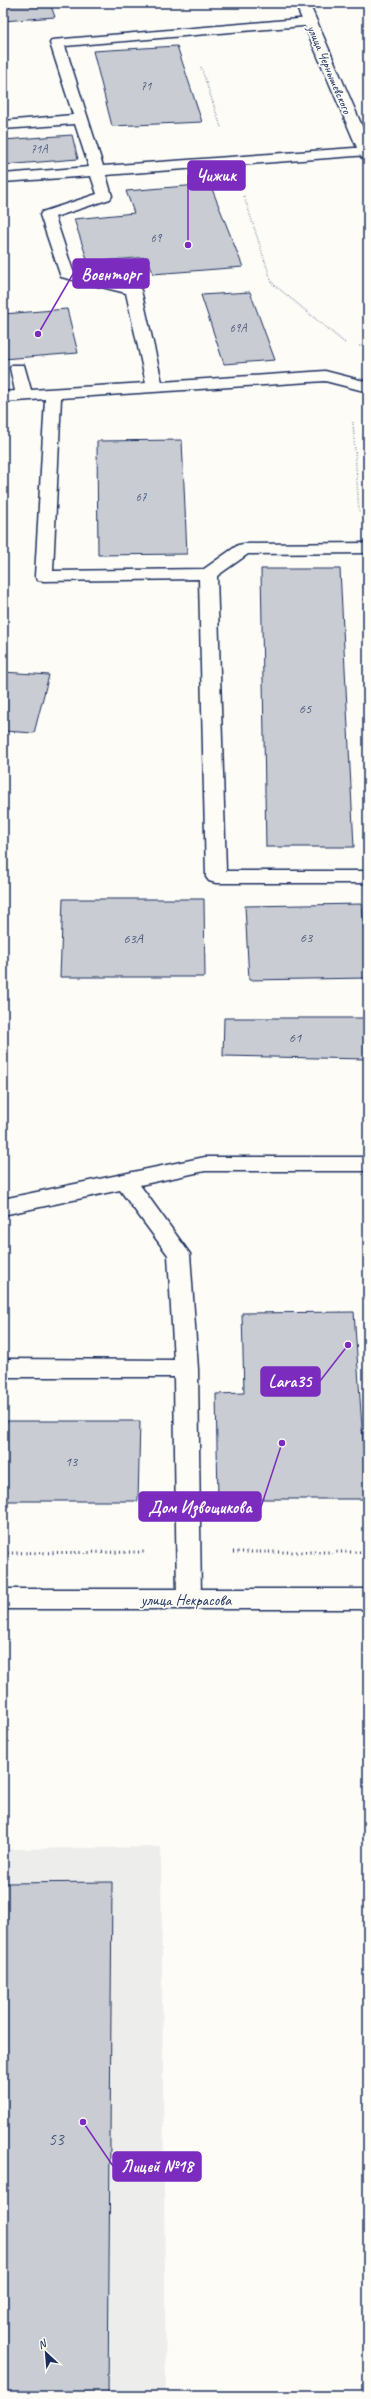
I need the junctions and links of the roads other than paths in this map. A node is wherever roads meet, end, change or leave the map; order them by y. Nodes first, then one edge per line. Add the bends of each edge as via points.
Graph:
1 (302, 3) edge
2 (310, 22) junction
3 (81, 119) junction
4 (3, 125) edge
5 (367, 153) edge
6 (98, 171) junction
7 (3, 178) edge
8 (18, 368) dead end
9 (155, 387) junction
10 (368, 388) edge
11 (53, 394) junction
12 (24, 396) junction
13 (3, 397) edge
14 (365, 548) edge
15 (208, 574) junction
16 (368, 877) edge
17 (368, 1164) edge
18 (126, 1181) junction
19 (3, 1207) edge
20 (3, 1368) edge
21 (186, 1369) junction
22 (3, 1598) edge
23 (189, 1599) junction
24 (368, 1599) edge

1 - 2 main road, улица Чернышевского
2 - 3 main road via 57,42
2 - 5 main road, улица Чернышевского
3 - 4 main road
3 - 6 main road
5 - 6 main road
6 - 7 main road
6 - 9 main road via 105,196 48,215 66,274 133,290
8 - 12 main road
9 - 10 main road via 325,376
9 - 11 main road
11 - 12 main road
11 - 15 main road via 44,576
12 - 13 main road
14 - 15 main road via 244,549
15 - 16 main road via 216,877
17 - 18 main road via 205,1164
18 - 19 main road
18 - 21 main road via 179,1254
20 - 21 main road
21 - 23 main road
22 - 23 main road, улица Некрасова
23 - 24 main road, улица Некрасова

